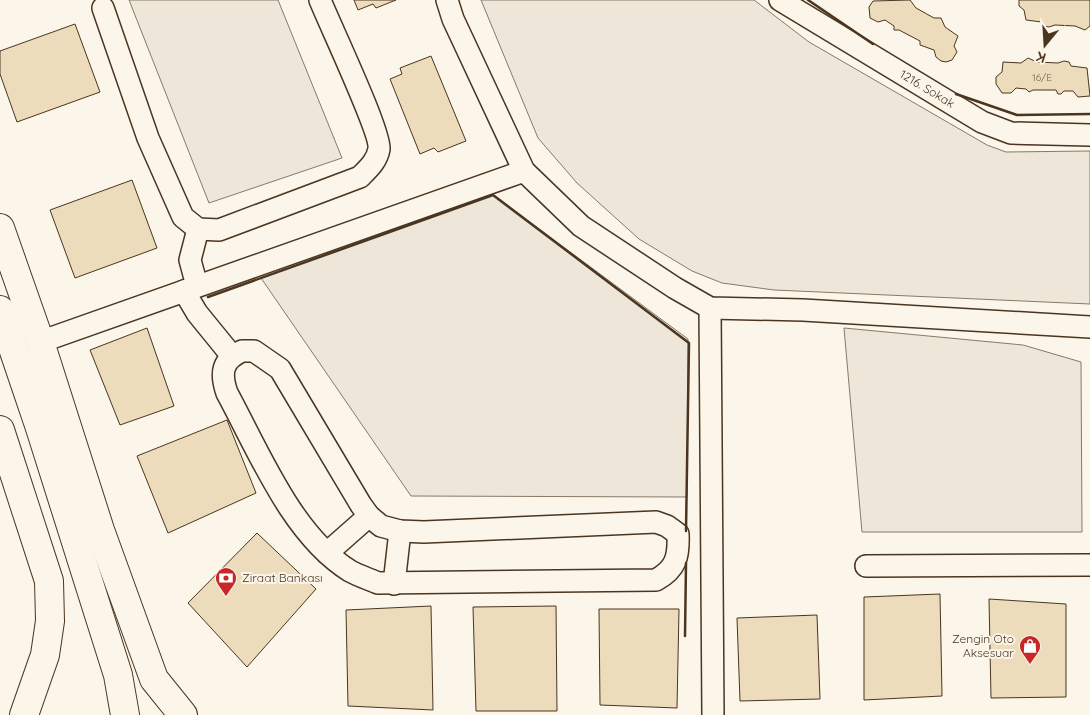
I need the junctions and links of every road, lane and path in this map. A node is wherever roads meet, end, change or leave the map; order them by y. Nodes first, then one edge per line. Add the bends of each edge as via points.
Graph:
1 (320, 0) edge
2 (447, 0) edge
3 (780, 0) edge
4 (103, 8) dead end
5 (1090, 135) edge
6 (524, 171) junction
7 (0, 228) edge
8 (198, 229) junction
9 (191, 289) junction
10 (710, 308) junction
11 (0, 310) edge
12 (1090, 327) edge
13 (40, 342) junction
14 (232, 356) junction
15 (0, 430) edge
16 (369, 516) junction
17 (400, 531) junction
18 (327, 553) junction
19 (1090, 565) edge
20 (866, 566) dead end
21 (394, 584) junction
22 (24, 715) edge
23 (125, 715) edge
24 (182, 715) edge
25 (713, 715) edge

1 - 8 street via 373,126 379,148 372,165 360,177 218,230
2 - 6 street
3 - 5 street, 1216. Sokak via 982,122 1011,133
4 - 8 street via 148,138 183,218
6 - 9 street
6 - 10 street via 581,226
7 - 13 highway
8 - 9 street via 190,260
9 - 13 street
9 - 14 street via 197,313
10 - 12 street via 803,310
10 - 25 street
11 - 23 highway via 118,675
13 - 24 highway via 100,530 154,679
14 - 16 street via 242,351 254,351 280,369
14 - 18 street via 224,366 222,379 227,393 304,530
15 - 22 highway via 49,581 50,621 45,655
16 - 17 street via 381,526
16 - 18 street
17 - 21 street
17 - 21 street via 656,522 678,534 678,550 676,562 656,580
18 - 21 street via 351,572 378,583
19 - 20 street

